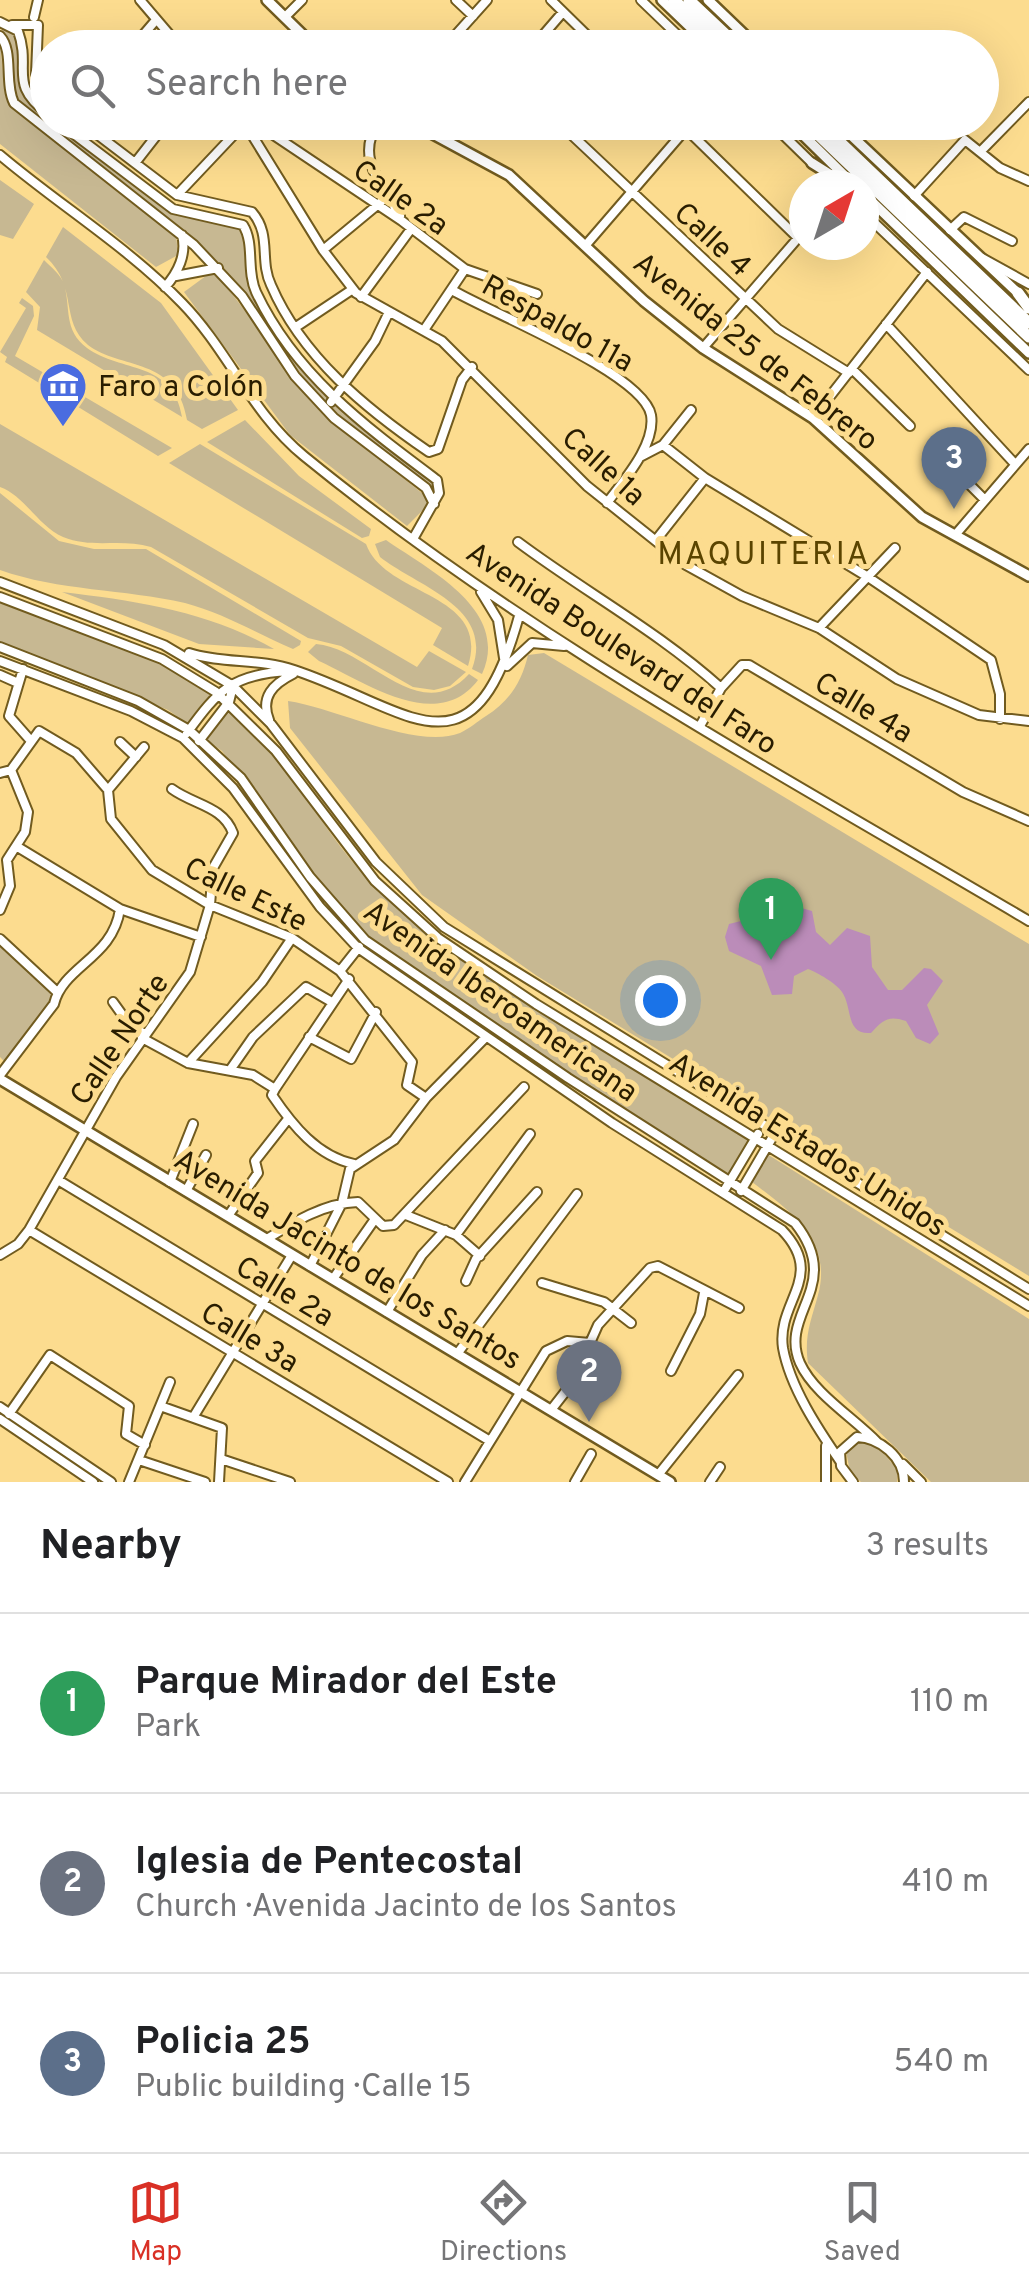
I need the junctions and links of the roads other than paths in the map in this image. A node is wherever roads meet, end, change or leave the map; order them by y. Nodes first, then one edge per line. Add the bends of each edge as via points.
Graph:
1 (38, 0) edge
2 (140, 0) edge
3 (267, 0) edge
4 (302, 0) edge
5 (456, 0) edge
6 (486, 0) edge
7 (551, 0) edge
8 (641, 0) edge
9 (662, 0) edge
10 (674, 0) edge
11 (689, 0) edge
12 (708, 0) edge
13 (563, 12) junction
14 (472, 16) junction
15 (286, 17) junction
16 (156, 20) junction
17 (0, 22) edge
18 (36, 25) junction
19 (15, 28) junction
20 (36, 30) edge
21 (147, 30) edge
22 (165, 30) edge
23 (299, 30) edge
24 (460, 30) edge
25 (548, 30) edge
26 (582, 30) edge
27 (672, 30) edge
28 (693, 30) edge
29 (706, 30) edge
30 (721, 30) edge
31 (739, 30) edge
32 (0, 36) edge
33 (3, 56) edge
34 (30, 95) edge
35 (1029, 102) edge
36 (30, 116) edge
37 (999, 133) edge
38 (61, 140) edge
39 (81, 140) edge
40 (105, 140) edge
41 (153, 140) edge
42 (229, 140) edge
43 (255, 140) edge
44 (281, 140) edge
45 (369, 140) edge
46 (444, 140) edge
47 (580, 140) edge
48 (674, 140) edge
49 (702, 140) edge
50 (788, 140) edge
51 (808, 140) edge
52 (824, 140) edge
53 (839, 140) edge
54 (856, 140) edge
55 (992, 140) edge
56 (981, 151) junction
57 (3, 160) edge
58 (134, 163) junction
59 (812, 163) joint
60 (823, 170) edge
61 (839, 170) edge
62 (1029, 181) edge
63 (387, 194) junction
64 (630, 194) junction
65 (177, 195) junction
66 (914, 196) junction
67 (378, 205) junction
68 (879, 210) edge
69 (402, 221) junction
70 (789, 223) edge
71 (879, 227) edge
72 (410, 229) junction
73 (950, 230) junction
74 (182, 235) junction
75 (1012, 242) dead end
76 (584, 246) junction
77 (789, 248) edge
78 (323, 250) junction
79 (218, 268) junction
80 (465, 270) junction
81 (926, 272) junction
82 (176, 276) junction
83 (165, 287) junction
84 (1024, 288) edge
85 (352, 289) junction
86 (452, 290) junction
87 (538, 294) dead end
88 (361, 297) junction
89 (744, 300) junction
90 (1029, 306) edge
91 (388, 314) junction
92 (1029, 323) edge
93 (886, 324) junction
94 (296, 327) junction
95 (424, 330) junction
96 (1029, 336) edge
97 (704, 348) junction
98 (1029, 354) edge
99 (472, 367) junction
100 (1029, 370) edge
101 (851, 371) junction
102 (342, 387) junction
103 (333, 399) junction
104 (325, 409) junction
105 (691, 410) dead end
106 (813, 418) junction
107 (910, 426) dead end
108 (664, 445) junction
109 (1029, 449) edge
110 (640, 457) junction
111 (949, 464) dead end
112 (1015, 464) junction
113 (705, 478) junction
114 (985, 500) junction
115 (606, 503) junction
116 (434, 504) junction
117 (956, 534) junction
118 (413, 538) junction
119 (656, 540) junction
120 (518, 542) dead end
121 (894, 548) dead end
122 (1029, 576) edge
123 (868, 577) junction
124 (0, 582) edge
125 (476, 584) junction
126 (0, 597) edge
127 (518, 616) junction
128 (819, 628) junction
129 (164, 645) junction
130 (568, 647) junction
131 (0, 648) edge
132 (0, 660) edge
133 (504, 669) junction
134 (23, 670) junction
135 (298, 671) junction
136 (0, 676) edge
137 (18, 683) junction
138 (233, 686) junction
139 (722, 688) junction
140 (216, 692) junction
141 (228, 702) junction
142 (1000, 719) junction
143 (1029, 721) edge
144 (271, 724) junction
145 (700, 726) junction
146 (186, 734) junction
147 (31, 741) junction
148 (120, 742) dead end
149 (198, 743) junction
150 (144, 747) dead end
151 (136, 757) junction
152 (12, 770) junction
153 (0, 772) edge
154 (172, 789) dead end
155 (108, 790) junction
156 (1029, 821) edge
157 (16, 846) junction
158 (210, 905) junction
159 (120, 909) junction
160 (0, 910) edge
161 (1029, 921) edge
162 (201, 937) junction
163 (292, 938) junction
164 (0, 939) edge
165 (365, 940) junction
166 (358, 948) junction
167 (340, 971) junction
168 (348, 979) junction
169 (56, 991) junction
170 (544, 992) junction
171 (330, 1000) junction
172 (113, 1002) dead end
173 (536, 1004) junction
174 (376, 1012) junction
175 (144, 1036) junction
176 (309, 1037) junction
177 (486, 1037) junction
178 (188, 1063) junction
179 (230, 1070) junction
180 (0, 1077) edge
181 (524, 1087) dead end
182 (275, 1089) junction
183 (426, 1098) junction
184 (288, 1118) junction
185 (193, 1124) dead end
186 (763, 1126) junction
187 (86, 1129) junction
188 (775, 1133) junction
189 (530, 1134) dead end
190 (756, 1138) junction
191 (768, 1144) junction
192 (206, 1156) dead end
193 (354, 1164) junction
194 (58, 1180) junction
195 (730, 1180) junction
196 (170, 1182) junction
197 (742, 1188) junction
198 (186, 1191) junction
199 (537, 1192) dead end
200 (724, 1192) junction
201 (577, 1194) dead end
202 (736, 1199) junction
203 (342, 1202) junction
204 (406, 1215) junction
205 (228, 1216) junction
206 (375, 1220) junction
207 (29, 1230) junction
208 (444, 1230) junction
209 (456, 1235) junction
210 (267, 1240) junction
211 (0, 1255) edge
212 (292, 1255) junction
213 (480, 1256) junction
214 (310, 1266) junction
215 (333, 1279) junction
216 (466, 1281) dead end
217 (542, 1283) dead end
218 (1029, 1288) edge
219 (704, 1294) junction
220 (262, 1304) junction
221 (1029, 1306) edge
222 (614, 1308) junction
223 (739, 1308) dead end
224 (387, 1312) junction
225 (631, 1323) dead end
226 (232, 1354) junction
227 (457, 1354) junction
228 (671, 1371) dead end
229 (738, 1375) dead end
230 (576, 1378) dead end
231 (170, 1382) dead end
232 (521, 1392) junction
233 (0, 1407) edge
234 (163, 1407) junction
235 (551, 1410) junction
236 (4, 1416) edge
237 (194, 1416) junction
238 (823, 1436) junction
239 (490, 1441) junction
240 (877, 1442) junction
241 (146, 1445) junction
242 (591, 1454) dead end
243 (896, 1457) junction
244 (222, 1459) junction
245 (139, 1460) junction
246 (840, 1461) junction
247 (720, 1468) dead end
248 (844, 1472) junction
249 (658, 1475) junction
250 (93, 1482) edge
251 (110, 1482) edge
252 (129, 1482) edge
253 (204, 1482) edge
254 (219, 1482) edge
255 (290, 1482) edge
256 (448, 1482) edge
257 (465, 1482) edge
258 (575, 1482) edge
259 (670, 1482) edge
260 (710, 1482) edge
261 (826, 1482) edge
262 (840, 1482) edge
263 (853, 1482) edge
264 (904, 1482) edge
265 (921, 1482) edge

1 - 18 street
2 - 16 street
3 - 15 main road
4 - 15 street
5 - 14 street
6 - 14 street
7 - 13 street
8 - 27 street
9 - 28 main road
10 - 29 highway
11 - 30 highway
12 - 31 main road
13 - 25 street
13 - 26 street
14 - 24 street
15 - 23 main road
16 - 21 street
16 - 22 street
17 - 19 street
18 - 19 street
18 - 20 street
19 - 34 street via 22,87
32 - 33 street
33 - 36 street via 14,103
35 - 37 street
38 - 74 street
39 - 103 street via 172,210 243,225 256,292
40 - 58 street
41 - 58 street
42 - 65 street
43 - 78 street, Calle 1a
44 - 67 street, Calle 2a
45 - 63 street via 365,148
46 - 76 main road, Avenida 25 de Febrero via 509,175
47 - 64 street, Calle 4
48 - 64 street
49 - 70 street
50 - 59 street
51 - 61 main road
52 - 96 highway
53 - 92 highway
54 - 66 main road
55 - 56 street
56 - 62 street
56 - 66 street via 968,140 960,143
57 - 83 street, Avenida Boulevard del Faro
58 - 65 street
59 - 60 main road
63 - 67 street
63 - 69 street
64 - 76 street
64 - 89 street, Calle 4
65 - 94 street via 244,208 258,219 266,234 268,278
66 - 73 main road
67 - 69 street, Calle 2a
67 - 78 street
68 - 98 main road
69 - 72 street, Calle 2a
71 - 81 street
72 - 80 street, Calle 2a
72 - 88 street
73 - 75 street via 964,217
73 - 84 main road
74 - 79 street
74 - 82 street
76 - 97 main road, Avenida 25 de Febrero
77 - 89 street
78 - 85 street, Calle 1a
79 - 82 street
79 - 104 street
80 - 86 street
80 - 87 street, Calle 2a
81 - 93 street
81 - 100 street
82 - 83 street
83 - 118 street, Avenida Boulevard del Faro via 208,333 282,436
84 - 90 highway
85 - 88 street, Calle 1a
85 - 94 street
86 - 95 street
86 - 110 street, Respaldo 11a via 558,342 630,387 651,412
88 - 91 street, Calle 1a
89 - 97 street
89 - 101 street, Calle 4 via 778,329
91 - 95 street, Calle 1a
91 - 102 street
93 - 101 street
93 - 112 street
94 - 102 street
95 - 99 street, Calle 1a
97 - 106 main road, Avenida 25 de Febrero
99 - 102 street via 433,453
99 - 115 street, Calle 1a
101 - 106 street
101 - 107 street, Calle 4
102 - 103 street
103 - 104 street
103 - 116 street via 437,480
104 - 116 street via 426,488
105 - 108 street
106 - 117 main road, Avenida 25 de Febrero via 922,517
108 - 110 street
108 - 113 street
109 - 112 street
110 - 115 street, Respaldo 11a
111 - 114 street
112 - 114 street
113 - 119 street
113 - 123 street
114 - 117 street
115 - 119 street, Calle 1a
116 - 118 street
117 - 122 main road, Avenida 25 de Febrero
118 - 125 street, Avenida Boulevard del Faro
119 - 128 street, Calle 1a via 702,576
120 - 139 street
121 - 123 street
123 - 128 street
123 - 142 street via 991,660
124 - 129 street, Avenida Estados Unidos
125 - 127 street, Avenida Boulevard del Faro
125 - 133 street via 498,620
126 - 140 street, Avenida Estados Unidos via 162,659
127 - 130 street, Avenida Boulevard del Faro
127 - 133 street
128 - 142 street, Calle 1a via 896,678
129 - 135 street via 204,658 266,661
129 - 138 street, Avenida Estados Unidos
130 - 133 street via 532,643
130 - 145 street, Avenida Boulevard del Faro
131 - 146 street, Avenida Iberoamericana via 138,701
132 - 134 street, Avenida Iberoamericana
133 - 135 street via 486,699 444,720 397,715
134 - 137 street
134 - 146 street, Avenida Iberoamericana
135 - 138 street
135 - 144 street via 265,701
136 - 137 street
137 - 147 street via 9,716
138 - 140 street
138 - 141 street
138 - 144 street, Avenida Estados Unidos
139 - 145 street
139 - 156 street, Calle 4a via 749,665 963,792
140 - 141 street, Avenida Estados Unidos
140 - 146 street
141 - 149 street
141 - 173 street, Avenida Estados Unidos via 276,751 375,881 438,938
142 - 143 street, Calle 1a
144 - 170 street, Avenida Estados Unidos via 376,862 422,908
145 - 161 street, Avenida Boulevard del Faro
146 - 149 street, Avenida Iberoamericana
147 - 152 street
147 - 155 street, Calle Este via 40,732 76,754
148 - 151 street
149 - 165 street, Avenida Iberoamericana via 241,778 310,877
149 - 166 street, Avenida Iberoamericana
150 - 151 street
151 - 155 street
152 - 153 street
152 - 157 street via 29,807
154 - 158 street, Calle Norte via 218,812 232,829 213,868
155 - 158 street, Calle Este via 111,819 150,870
157 - 159 street
157 - 160 street via 7,860 10,884
158 - 162 street, Calle Norte
158 - 163 street, Calle Este
159 - 162 street
159 - 169 street via 96,957
162 - 175 street, Calle Norte via 190,972
163 - 167 street, Calle Este
163 - 178 street via 262,982
164 - 169 street
165 - 166 street
165 - 195 street, Avenida Iberoamericana
166 - 167 street
166 - 177 street, Avenida Iberoamericana
167 - 168 street, Calle Este
168 - 171 street
168 - 174 street, Calle Este
169 - 180 street via 54,1004
170 - 173 street
170 - 186 street, Avenida Estados Unidos
171 - 176 street
171 - 179 street via 306,988 253,1037
172 - 175 street
173 - 190 street, Avenida Estados Unidos
174 - 176 street via 351,1059
174 - 183 street, Calle Este via 412,1062 407,1085
175 - 178 street
175 - 187 street, Calle Norte
176 - 182 street
177 - 183 street
177 - 200 street, Avenida Iberoamericana
178 - 179 street
179 - 182 street
180 - 187 main road, Avenida Jacinto de los Santos
181 - 204 street
182 - 184 street via 272,1095
183 - 193 street via 396,1138
184 - 193 street via 326,1154
184 - 205 street via 255,1161 258,1172
185 - 196 street
186 - 188 street, Avenida Estados Unidos
186 - 190 street
187 - 194 street, Calle Norte
187 - 196 main road, Avenida Jacinto de los Santos
188 - 191 street
188 - 218 street, Avenida Estados Unidos
189 - 209 street
190 - 191 street, Avenida Estados Unidos
190 - 195 street
191 - 197 street
191 - 221 street, Avenida Estados Unidos
192 - 198 street
193 - 203 street
194 - 207 street, Calle Norte
194 - 220 street, Calle 2a
195 - 197 street, Avenida Iberoamericana
195 - 200 street
196 - 198 main road, Avenida Jacinto de los Santos
197 - 202 street
197 - 240 street, Avenida Iberoamericana via 786,1215 806,1239 815,1275 797,1329 798,1358 814,1383
198 - 205 main road, Avenida Jacinto de los Santos
199 - 213 street
200 - 202 street, Avenida Iberoamericana
201 - 227 street
202 - 238 street, Avenida Iberoamericana via 782,1230 797,1251 801,1280 782,1344
203 - 206 street via 358,1202
203 - 210 street
203 - 214 street
204 - 206 street via 388,1228
204 - 208 street
205 - 210 main road, Avenida Jacinto de los Santos
206 - 215 street
207 - 211 street, Calle Norte
207 - 226 street, Calle 3a
208 - 209 street
208 - 224 street
209 - 213 street
210 - 212 main road, Avenida Jacinto de los Santos
212 - 214 main road, Avenida Jacinto de los Santos
212 - 220 street
213 - 216 street
214 - 215 main road, Avenida Jacinto de los Santos
215 - 224 main road, Avenida Jacinto de los Santos
217 - 222 street
219 - 222 street via 654,1266
219 - 223 street
219 - 228 street
220 - 226 street
220 - 239 street, Calle 2a
222 - 225 street
222 - 232 street via 590,1343 567,1340 546,1351
224 - 227 main road, Avenida Jacinto de los Santos
226 - 237 street
226 - 256 street, Calle 3a
227 - 232 main road, Avenida Jacinto de los Santos
229 - 249 street
230 - 235 street
231 - 234 street
232 - 235 main road, Avenida Jacinto de los Santos
232 - 239 street
233 - 236 street
234 - 237 street
234 - 241 street
235 - 249 main road, Avenida Jacinto de los Santos
236 - 241 street via 50,1355 129,1406 126,1434
236 - 250 street
236 - 251 street
237 - 244 street via 222,1428
238 - 246 street, Avenida Iberoamericana
238 - 261 street
239 - 257 street
240 - 243 street
240 - 246 street via 849,1440
241 - 245 street
242 - 258 street
243 - 264 street
243 - 265 street
244 - 254 street
244 - 255 street
245 - 252 street
245 - 253 street
246 - 248 street, Avenida Iberoamericana
247 - 260 street
248 - 262 street
248 - 263 street
249 - 259 main road, Avenida Jacinto de los Santos

